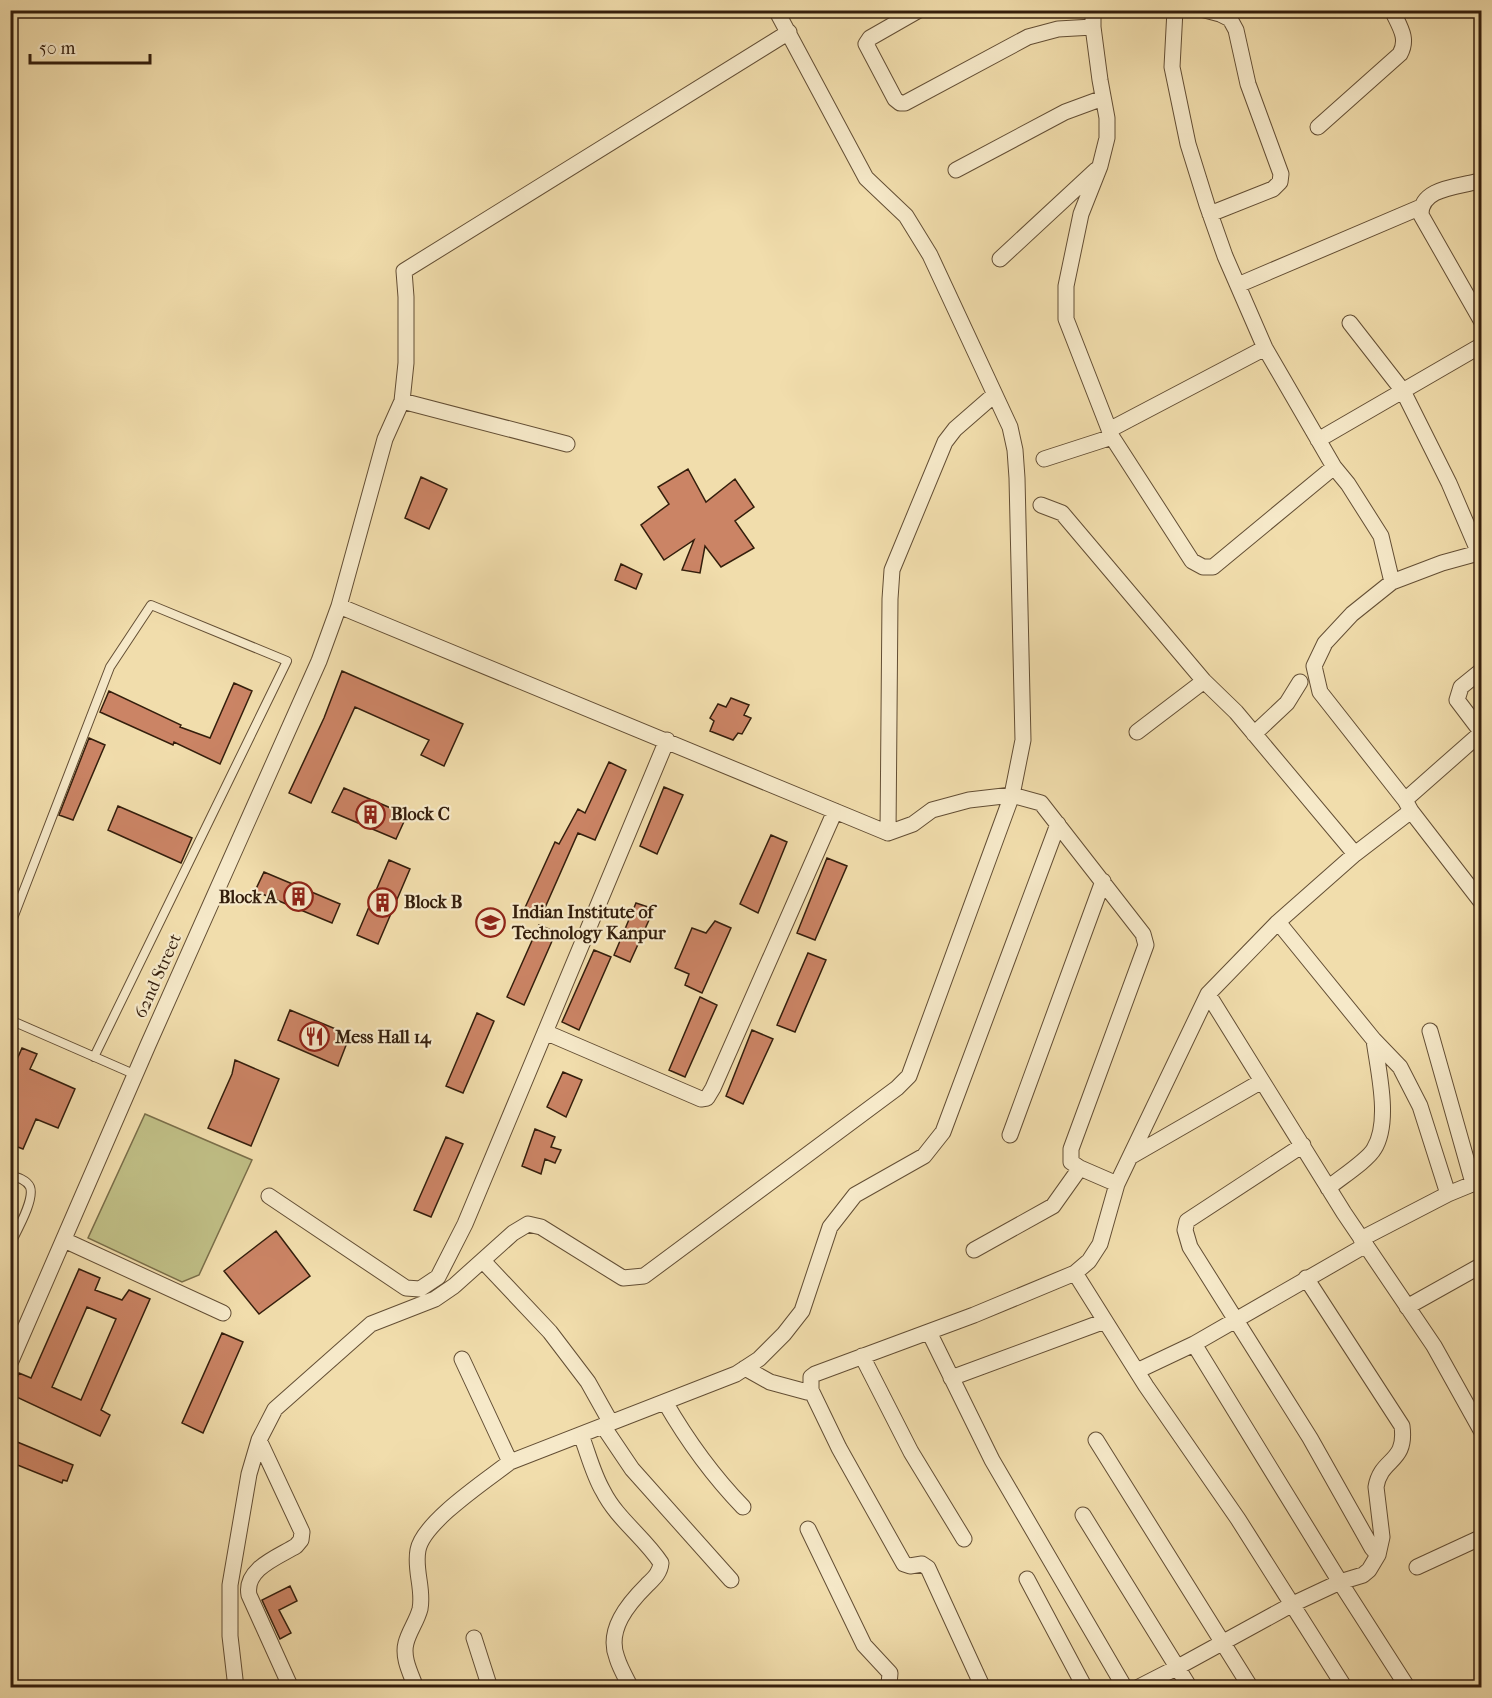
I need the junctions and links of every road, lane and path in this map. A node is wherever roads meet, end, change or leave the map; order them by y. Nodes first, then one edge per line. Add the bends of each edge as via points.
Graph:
1 (776, 10) edge
2 (919, 10) edge
3 (1093, 10) edge
4 (1175, 10) edge
5 (1205, 10) edge
6 (1392, 10) edge
7 (1093, 27) junction
8 (789, 32) junction
9 (1103, 98) junction
10 (1318, 127) dead end
11 (1100, 166) junction
12 (956, 170) dead end
13 (1482, 184) edge
14 (1421, 207) junction
15 (1210, 214) junction
16 (1000, 259) dead end
17 (1238, 285) junction
18 (1482, 322) edge
19 (1350, 323) dead end
20 (1482, 345) edge
21 (1265, 348) junction
22 (1403, 391) junction
23 (994, 395) junction
24 (402, 401) junction
25 (1111, 434) junction
26 (1318, 440) junction
27 (567, 444) dead end
28 (1044, 459) dead end
29 (1334, 467) junction
30 (1041, 505) dead end
31 (1480, 552) edge
32 (1392, 582) junction
33 (339, 606) junction
34 (1482, 670) edge
35 (1204, 681) junction
36 (1300, 682) dead end
37 (1137, 732) dead end
38 (1481, 733) edge
39 (1254, 734) junction
40 (667, 740) junction
41 (1012, 795) junction
42 (1408, 805) junction
43 (835, 811) junction
44 (1058, 824) junction
45 (888, 833) junction
46 (1355, 854) junction
47 (1103, 881) junction
48 (1482, 903) edge
49 (1278, 922) junction
50 (10, 926) edge
51 (1208, 994) junction
52 (10, 1020) edge
53 (1430, 1031) dead end
54 (545, 1032) junction
55 (1374, 1040) junction
56 (94, 1057) junction
57 (136, 1075) junction
58 (1262, 1081) junction
59 (1010, 1136) dead end
60 (1303, 1145) junction
61 (1130, 1157) junction
62 (1080, 1168) junction
63 (10, 1175) edge
64 (1477, 1182) edge
65 (1117, 1184) junction
66 (1329, 1188) junction
67 (1448, 1194) junction
68 (269, 1196) dead end
69 (64, 1240) junction
70 (1364, 1242) junction
71 (10, 1245) edge
72 (974, 1250) dead end
73 (483, 1260) junction
74 (1482, 1265) edge
75 (1075, 1273) junction
76 (1306, 1278) junction
77 (1407, 1307) junction
78 (223, 1313) dead end
79 (1235, 1319) junction
80 (1105, 1321) junction
81 (929, 1332) junction
82 (1194, 1344) junction
83 (862, 1356) junction
84 (462, 1359) dead end
85 (10, 1363) edge
86 (745, 1368) junction
87 (1137, 1371) junction
88 (951, 1378) junction
89 (811, 1390) junction
90 (665, 1402) junction
91 (607, 1424) junction
92 (1482, 1432) edge
93 (581, 1435) junction
94 (259, 1440) junction
95 (1096, 1440) dead end
96 (510, 1462) junction
97 (743, 1506) dead end
98 (1083, 1515) dead end
99 (807, 1529) dead end
100 (1482, 1537) edge
101 (964, 1539) dead end
102 (1378, 1555) junction
103 (1417, 1568) dead end
104 (1027, 1579) dead end
105 (731, 1580) dead end
106 (1340, 1582) junction
107 (1293, 1604) junction
108 (474, 1638) dead end
109 (1222, 1642) junction
110 (1178, 1667) junction
111 (1083, 1685) edge
112 (236, 1688) edge
113 (291, 1688) edge
114 (416, 1688) edge
115 (490, 1688) edge
116 (631, 1688) edge
117 (885, 1688) edge
118 (983, 1688) edge
119 (1066, 1688) edge
120 (1125, 1688) edge
121 (1137, 1688) edge
122 (1190, 1688) edge
123 (1251, 1688) edge
124 (1345, 1688) edge
125 (1408, 1688) edge

1 - 8 street
2 - 7 street via 866,44 900,103 1028,37 1058,29
3 - 7 street
4 - 15 street via 1172,67 1188,144
5 - 15 street via 1230,19 1236,30 1248,84 1281,174 1273,189
6 - 10 street via 1405,38 1400,54
7 - 9 street
8 - 23 street via 866,178 906,216 930,255
8 - 24 street, 62nd Street via 404,271 406,363
9 - 11 street via 1107,138
9 - 12 street via 1065,112
11 - 16 street
11 - 25 street via 1081,214 1066,286 1066,319
13 - 14 street via 1475,182 1434,193
14 - 17 street
14 - 18 street via 1421,215
15 - 17 street
17 - 21 street
19 - 22 street
20 - 22 street
21 - 25 street
21 - 26 street
22 - 26 street
22 - 31 street
23 - 41 street via 1010,427 1017,478 1023,740
23 - 45 street via 945,442 892,570
24 - 27 street
24 - 33 street, 62nd Street via 385,439
25 - 28 street
25 - 29 street via 1192,561 1203,567 1213,567
26 - 29 street
29 - 32 street via 1381,536
30 - 35 street via 1062,513
31 - 32 street
32 - 42 street via 1325,643 1314,666 1320,692
33 - 40 street
33 - 57 street, 62nd Street via 319,661
34 - 38 street via 1461,687 1457,700
35 - 37 street
35 - 39 street
36 - 39 street via 1287,703
38 - 42 street
39 - 46 street
40 - 43 street
40 - 54 street
41 - 44 street via 1041,802
41 - 45 street via 969,800 932,810 914,824
41 - 73 street via 904,1082 644,1276 623,1278 541,1227 528,1224
42 - 46 street
42 - 48 street
43 - 45 street
43 - 54 street via 706,1098
44 - 47 street
44 - 86 street via 943,1132 924,1156 855,1195 830,1227 802,1311 784,1334
46 - 49 street
47 - 59 street
47 - 62 street via 1143,934 1146,945 1071,1149 1071,1162
49 - 51 street
49 - 55 street
50 - 56 lane via 110,668 151,605 287,661
51 - 58 street
51 - 61 street
52 - 56 lane
53 - 64 street
54 - 68 street via 465,1224 438,1277 420,1289 406,1288
55 - 66 street via 1383,1112 1381,1133 1374,1150
55 - 67 street via 1400,1067 1419,1106
56 - 57 lane
57 - 69 street, 62nd Street
58 - 60 street
58 - 61 street
60 - 66 street
60 - 79 street via 1187,1221 1185,1230 1190,1247
61 - 65 street
62 - 65 street
62 - 72 street via 1053,1206
63 - 71 lane via 29,1184 31,1189 30,1202
64 - 67 street
65 - 75 street via 1100,1244
66 - 70 street
67 - 70 street
69 - 78 street
69 - 85 street, 62nd Street
70 - 76 street
70 - 77 street
73 - 91 street via 550,1332 588,1382
73 - 94 street via 435,1299 363,1330 275,1409
74 - 77 street
75 - 80 street
75 - 81 street
76 - 79 street
76 - 102 street via 1402,1426 1402,1450 1377,1479 1382,1537
77 - 92 street via 1434,1346
79 - 82 street
79 - 102 street via 1311,1438
80 - 87 street
80 - 88 street
81 - 83 street
81 - 88 street
82 - 87 street
82 - 106 street
83 - 89 street via 815,1374 811,1377
83 - 101 street via 911,1452
84 - 96 street
86 - 89 street via 770,1382
86 - 90 street
87 - 107 street
88 - 120 street via 992,1460
89 - 118 street via 904,1564 928,1568
90 - 91 street
90 - 97 street via 684,1435
91 - 93 street
91 - 105 street via 632,1469
93 - 96 street
93 - 116 street via 603,1491 661,1563 659,1573 621,1617 615,1636 616,1656
94 - 112 street via 249,1474 230,1585
94 - 113 street via 302,1532 296,1546 255,1571 248,1589
95 - 109 street
96 - 114 street via 440,1516 418,1547 416,1567 422,1597 405,1655
98 - 110 street
99 - 117 street via 864,1645 890,1673
100 - 103 street
102 - 106 street via 1363,1575
104 - 111 street
106 - 107 street
106 - 125 street
107 - 109 street
107 - 124 street
108 - 115 street
109 - 110 street
109 - 123 street
110 - 121 street
110 - 122 street
111 - 119 street

